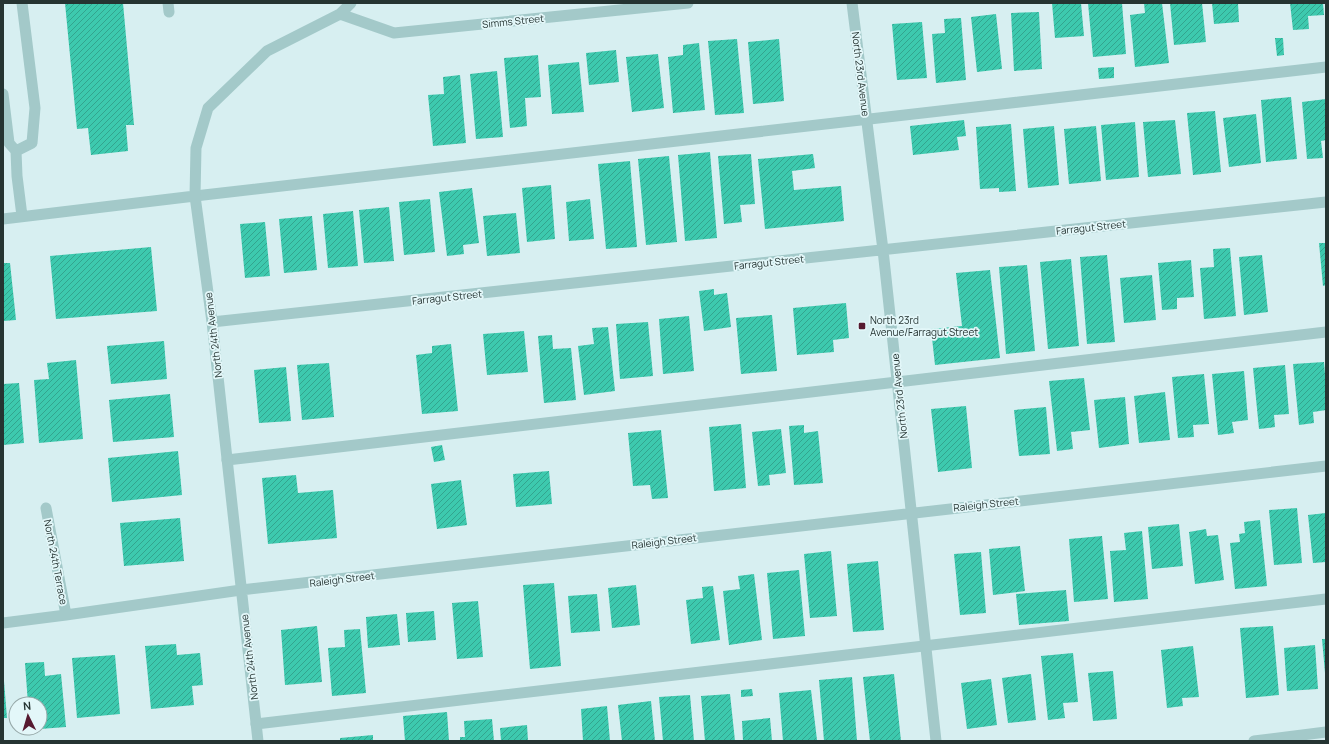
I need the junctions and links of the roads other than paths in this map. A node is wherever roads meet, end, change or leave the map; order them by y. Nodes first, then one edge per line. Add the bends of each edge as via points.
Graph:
1 (22, 3) edge
2 (351, 3) edge
3 (688, 3) edge
4 (852, 3) edge
5 (340, 14) junction
6 (1326, 67) edge
7 (3, 94) edge
8 (867, 118) junction
9 (16, 151) junction
10 (195, 196) junction
11 (1326, 202) edge
12 (22, 216) junction
13 (3, 219) edge
14 (883, 250) junction
15 (212, 322) junction
16 (1326, 332) edge
17 (897, 382) junction
18 (227, 460) junction
19 (1326, 466) edge
20 (46, 508) dead end
21 (911, 513) junction
22 (241, 590) junction
23 (1326, 599) edge
24 (66, 615) junction
25 (3, 623) edge
26 (925, 646) junction
27 (256, 724) junction
28 (1326, 732) edge
29 (258, 741) edge
30 (936, 741) edge
31 (1254, 741) edge

1 - 9 street via 35,108 32,143
2 - 5 street, North 24th Avenue
3 - 5 street, Simms Street via 394,33
4 - 8 street, North 23rd Avenue
5 - 10 street, North 24th Avenue via 267,51 208,108 196,148
6 - 8 street
7 - 9 street via 9,143
8 - 10 street
8 - 14 street, North 23rd Avenue
9 - 12 street
10 - 12 street
10 - 15 street, North 24th Avenue
11 - 14 street, Farragut Street
12 - 13 street
14 - 15 street, Farragut Street
14 - 17 street, North 23rd Avenue
15 - 18 street, North 24th Avenue
16 - 17 street
17 - 18 street
17 - 21 street, North 23rd Avenue
18 - 22 street, North 24th Avenue
19 - 21 street, Raleigh Street
20 - 24 street, North 24th Terrace
21 - 22 street, Raleigh Street
21 - 26 street, North 23rd Avenue
22 - 24 street, Raleigh Street
22 - 27 street, North 24th Avenue
23 - 26 street
24 - 25 street, Raleigh Street
26 - 27 street
26 - 30 street, North 23rd Avenue
27 - 29 street, North 24th Avenue
28 - 31 street

